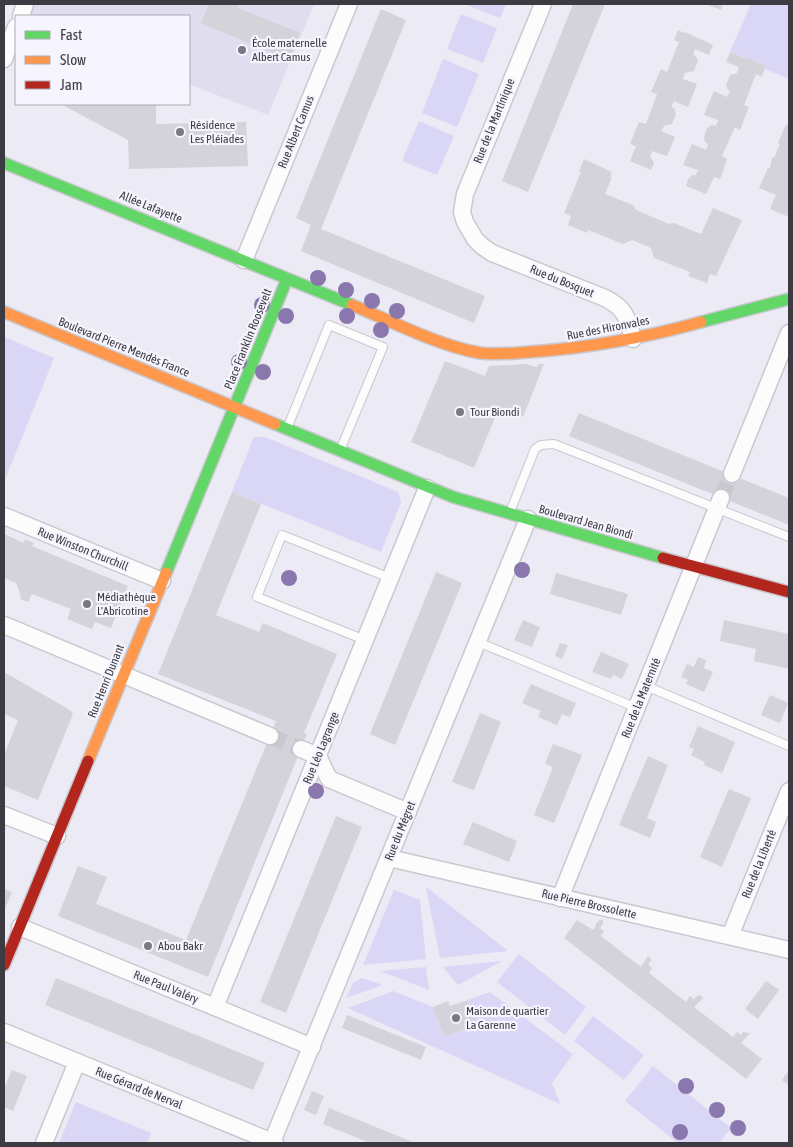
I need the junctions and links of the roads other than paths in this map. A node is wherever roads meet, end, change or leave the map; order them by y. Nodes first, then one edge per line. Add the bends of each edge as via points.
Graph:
1 (348, 4) edge
2 (543, 4) edge
3 (15, 30) edge
4 (4, 59) edge
5 (4, 163) edge
6 (475, 239) joint
7 (244, 260) junction
8 (287, 279) junction
9 (789, 299) edge
10 (4, 312) edge
11 (789, 333) edge
12 (430, 337) joint
13 (633, 339) junction
14 (234, 408) junction
15 (286, 429) junction
16 (339, 452) junction
17 (378, 468) joint
18 (732, 474) tunnel mouth
19 (427, 488) junction
20 (719, 503) junction
21 (509, 514) junction
22 (4, 516) edge
23 (528, 519) junction
24 (789, 538) edge
25 (694, 567) junction
26 (390, 578) junction
27 (162, 581) junction
28 (789, 592) edge
29 (4, 624) edge
30 (365, 640) junction
31 (478, 642) junction
32 (124, 674) junction
33 (646, 686) junction
34 (637, 708) junction
35 (270, 736) tunnel mouth
36 (789, 746) edge
37 (301, 749) tunnel mouth
38 (318, 756) junction
39 (789, 791) edge
40 (408, 812) junction
41 (4, 815) edge
42 (57, 836) junction
43 (389, 858) junction
44 (560, 898) junction
45 (20, 927) junction
46 (730, 936) junction
47 (789, 950) edge
48 (4, 965) edge
49 (215, 1007) junction
50 (4, 1032) edge
51 (312, 1047) junction
52 (77, 1062) junction
53 (44, 1143) edge
54 (274, 1143) edge

1 - 7 street, Rue Albert Camus
2 - 6 street, Rue de la Martinique via 465,194 462,212
3 - 4 street
5 - 7 street, Allée Lafayette
6 - 13 street, Rue du Bosquet via 492,253 612,302 625,313
7 - 8 street, Allée Lafayette
8 - 12 street, Place Franklin Roosevelt
8 - 14 street, Place Franklin Roosevelt
9 - 13 street, Rue des Hironvales
10 - 14 street, Boulevard Pierre Mendès France
11 - 18 street
12 - 13 street, Rue des Hironvales via 466,350 492,354 574,350
14 - 15 street, Place Franklin Roosevelt
14 - 27 street, Rue Henri Dunant
15 - 16 street, Place Franklin Roosevelt
15 - 16 lane via 329,325 383,347
16 - 17 street, Place Franklin Roosevelt
17 - 19 street, Boulevard Jean Biondi
19 - 21 street, Boulevard Jean Biondi
19 - 26 street, Rue Léo Lagrange
20 - 21 lane via 566,448 541,444 532,454
20 - 24 lane
20 - 25 street, Rue de la Maternité
21 - 23 street, Boulevard Jean Biondi
22 - 27 street, Rue Winston Churchill
23 - 25 street, Boulevard Jean Biondi
23 - 31 street, Rue du Mégret
25 - 28 street, Boulevard Jean Biondi
25 - 33 street, Rue de la Maternité
26 - 30 street, Rue Léo Lagrange
26 - 30 lane via 282,535 257,597
27 - 32 street, Rue Henri Dunant
29 - 32 street
30 - 38 street, Rue Léo Lagrange
31 - 34 lane
31 - 40 street, Rue du Mégret
32 - 35 street
32 - 42 street, Rue Henri Dunant
33 - 34 street, Rue de la Maternité
33 - 36 lane
34 - 44 street, Rue de la Maternité
37 - 38 street
38 - 40 street via 329,779
38 - 49 street, Rue Léo Lagrange
39 - 46 street, Rue de la Liberté
40 - 43 street, Rue du Mégret
41 - 42 street
42 - 45 street, Rue Henri Dunant
43 - 44 street, Rue Pierre Brossolette
43 - 51 street, Rue du Mégret
44 - 46 street, Rue Pierre Brossolette
45 - 48 street, Rue Henri Dunant
45 - 49 street, Rue Paul Valéry
46 - 47 street, Rue Pierre Brossolette
49 - 51 street, Rue Paul Valéry
50 - 52 street, Rue Gérard de Nerval
51 - 54 street, Rue du Mégret
52 - 53 street
52 - 54 street, Rue Gérard de Nerval

